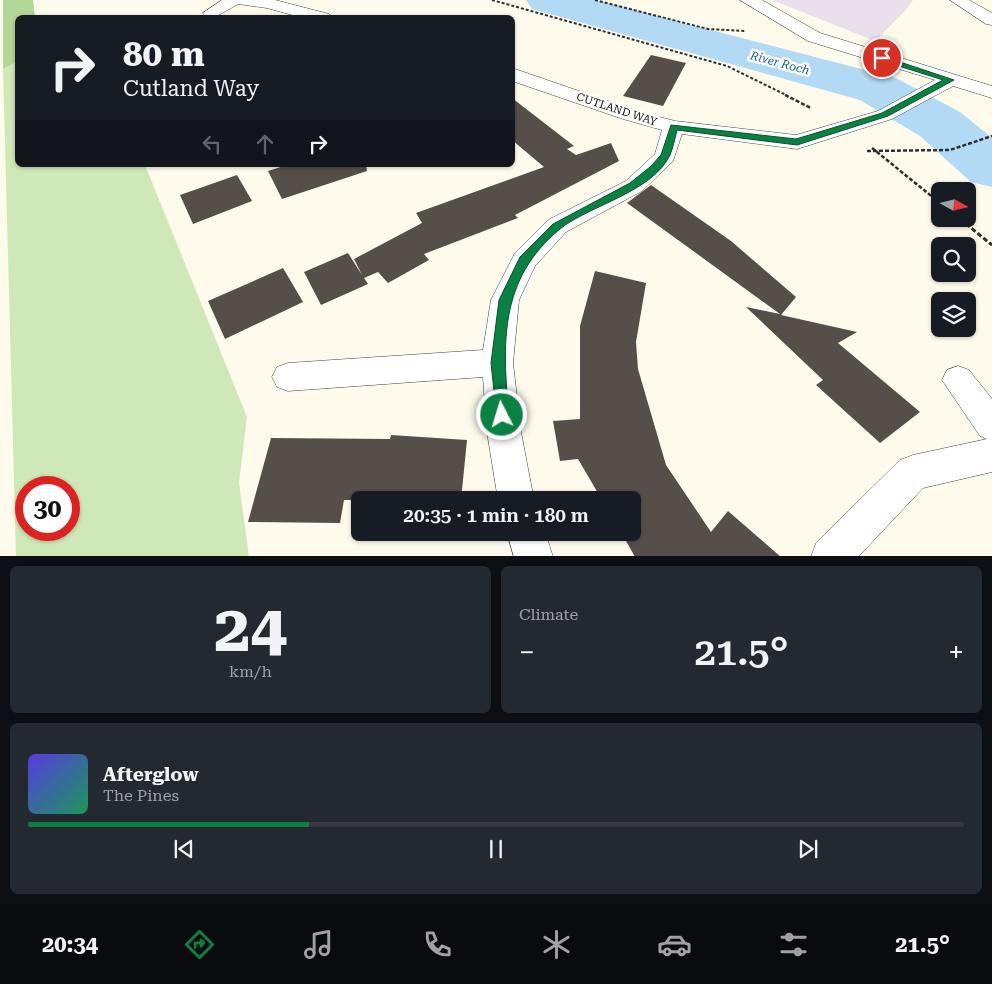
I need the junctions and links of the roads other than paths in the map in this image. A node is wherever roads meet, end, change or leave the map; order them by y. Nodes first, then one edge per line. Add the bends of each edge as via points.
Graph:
1 (234, 0) edge
2 (240, 0) edge
3 (748, 0) edge
4 (958, 0) edge
5 (211, 13) dead end
6 (313, 15) edge
7 (992, 20) edge
8 (515, 75) edge
9 (950, 80) junction
10 (992, 92) edge
11 (674, 127) junction
12 (497, 363) junction
13 (288, 377) dead end
14 (958, 380) dead end
15 (992, 425) edge
16 (992, 455) edge
17 (514, 491) edge
18 (529, 541) edge
19 (534, 556) edge
20 (830, 556) edge

1 - 5 street
2 - 6 street via 268,3
3 - 9 street via 814,37
4 - 7 street
8 - 11 street, CUTLAND WAY
9 - 10 street
9 - 11 street, CUTLAND WAY via 885,115 797,142
11 - 12 street via 665,156 634,186 557,226 524,260 505,300
12 - 13 street
12 - 17 street
14 - 15 street
16 - 20 street via 913,473
18 - 19 street

